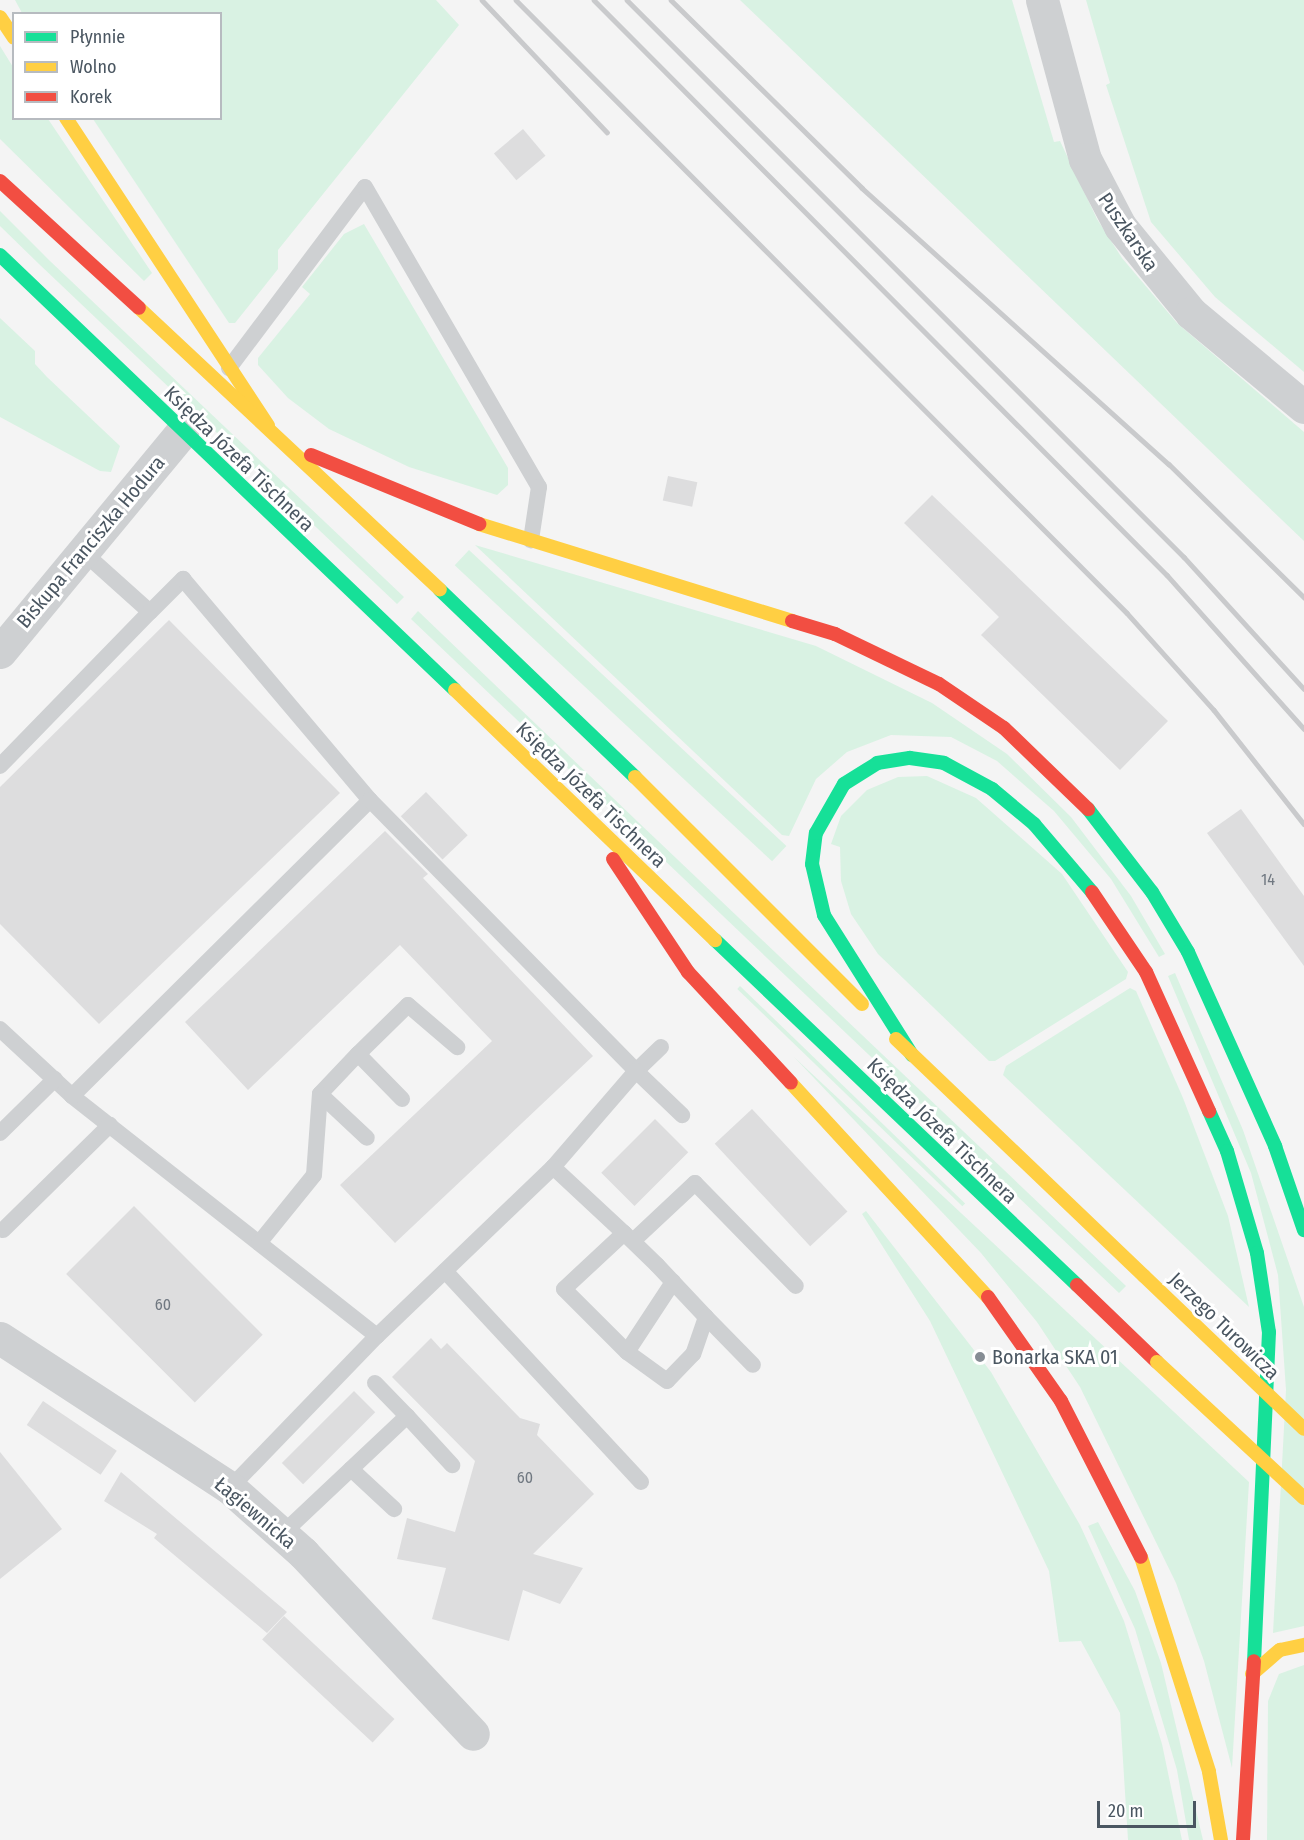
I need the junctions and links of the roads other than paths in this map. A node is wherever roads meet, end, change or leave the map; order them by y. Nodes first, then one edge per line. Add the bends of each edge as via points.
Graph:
1 (1042, 0) edge
2 (0, 17) edge
3 (12, 35) edge
4 (67, 120) edge
5 (0, 181) edge
6 (0, 255) edge
7 (229, 368) junction
8 (1304, 407) edge
9 (268, 426) junction
10 (182, 432) junction
11 (288, 444) junction
12 (531, 540) junction
13 (82, 551) junction
14 (150, 612) junction
15 (0, 652) edge
16 (0, 766) edge
17 (370, 800) junction
18 (593, 824) junction
19 (0, 1029) edge
20 (457, 1047) dead end
21 (661, 1047) dead end
22 (358, 1054) junction
23 (912, 1055) junction
24 (636, 1071) junction
25 (55, 1079) junction
26 (320, 1094) junction
27 (72, 1096) junction
28 (402, 1099) dead end
29 (682, 1115) dead end
30 (110, 1125) junction
31 (0, 1133) edge
32 (367, 1138) dead end
33 (553, 1167) junction
34 (3, 1230) dead end
35 (1304, 1230) edge
36 (629, 1237) junction
37 (258, 1243) junction
38 (445, 1271) junction
39 (1144, 1276) joint
40 (673, 1281) junction
41 (796, 1286) dead end
42 (706, 1317) junction
43 (377, 1336) junction
44 (0, 1338) edge
45 (627, 1352) junction
46 (753, 1365) dead end
47 (375, 1383) dead end
48 (407, 1416) junction
49 (1304, 1429) edge
50 (452, 1465) dead end
51 (351, 1469) junction
52 (641, 1482) dead end
53 (230, 1488) junction
54 (1304, 1498) edge
55 (394, 1509) dead end
56 (282, 1534) junction
57 (1304, 1645) edge
58 (1252, 1674) junction
59 (473, 1734) dead end
60 (1221, 1840) edge
61 (1243, 1840) edge

1 - 8 street, Puszkarska via 1085,159 1120,226 1191,313
2 - 3 main road
4 - 7 main road
5 - 9 main road, Księdza Józefa Tischnera
6 - 10 main road, Księdza Józefa Tischnera
7 - 9 main road
7 - 12 lane via 365,187 539,487
9 - 11 main road, Księdza Józefa Tischnera
10 - 13 street, Biskupa Franciszka Hodura
10 - 18 main road, Księdza Józefa Tischnera
11 - 12 main road via 415,499
11 - 23 main road, Księdza Józefa Tischnera via 657,798
12 - 35 main road via 757,607 876,650 976,708 1034,753 1112,836 1188,952 1275,1146
13 - 14 lane
13 - 15 street, Biskupa Franciszka Hodura
14 - 16 lane
14 - 17 lane via 183,579
17 - 24 lane
17 - 27 lane
18 - 54 main road, Księdza Józefa Tischnera, bridge
18 - 60 main road via 638,902 688,972 982,1291 1061,1401 1136,1545 1166,1622 1209,1772
19 - 25 lane
20 - 22 lane via 408,1005
21 - 24 lane
22 - 26 lane
22 - 28 lane
23 - 39 main road, Księdza Józefa Tischnera
23 - 58 main road via 824,915 812,864 820,822 844,784 876,763 910,758 944,762 992,789 1041,831 1080,874 1146,972 1227,1151 1257,1253 1269,1332 1265,1478
24 - 29 lane
24 - 33 lane
25 - 27 lane
25 - 31 lane
26 - 32 lane
26 - 37 lane via 314,1174
27 - 30 lane
30 - 34 lane
30 - 37 lane
33 - 36 lane
33 - 38 lane
36 - 40 lane
36 - 41 lane via 695,1183
36 - 45 lane via 564,1289
37 - 43 lane
38 - 43 lane
38 - 52 lane
39 - 49 main road, Jerzego Turowicza, bridge
40 - 42 lane
40 - 45 lane
42 - 45 lane via 693,1354 667,1381
42 - 46 lane
43 - 53 lane
44 - 53 street, Łagiewnicka
47 - 48 lane
48 - 50 lane
48 - 51 lane
51 - 55 lane
51 - 56 lane
53 - 56 street, Łagiewnicka
56 - 59 street, Łagiewnicka
57 - 58 main road via 1280,1650
58 - 61 main road

